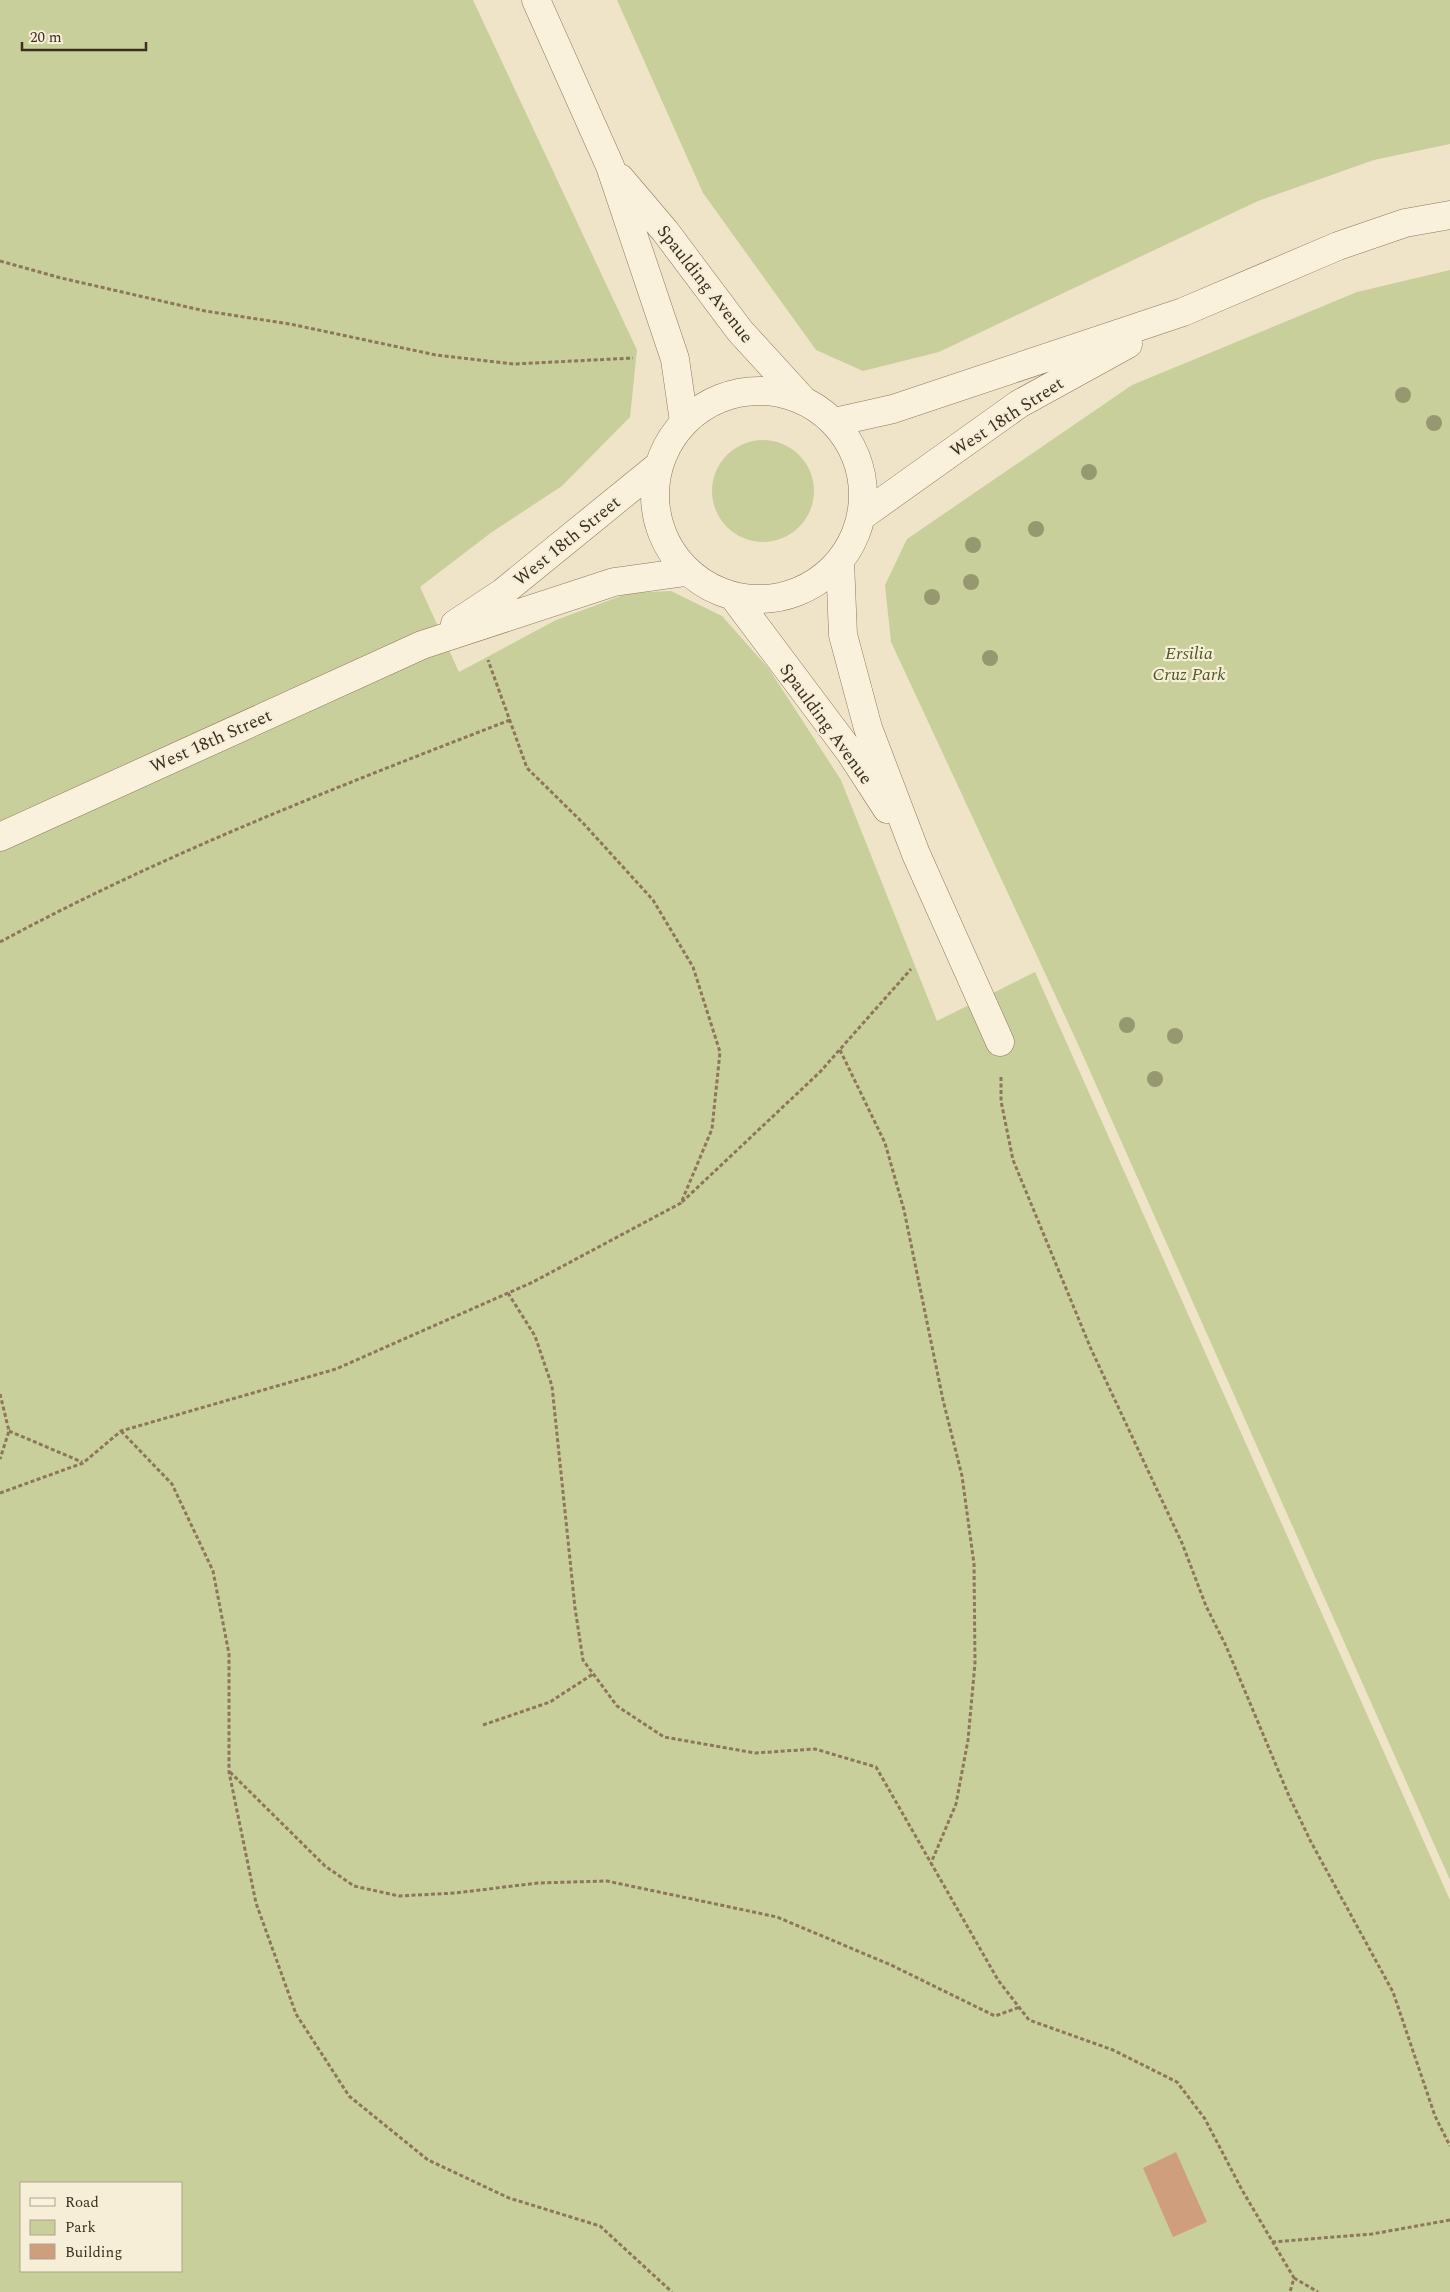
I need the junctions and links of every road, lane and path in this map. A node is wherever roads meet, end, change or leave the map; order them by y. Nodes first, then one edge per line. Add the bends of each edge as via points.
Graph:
1 (536, 0) edge
2 (610, 166) junction
3 (1450, 215) edge
4 (0, 261) edge
5 (1183, 312) junction
6 (633, 358) dead end
7 (803, 400) junction
8 (684, 422) junction
9 (834, 422) junction
10 (658, 466) junction
11 (862, 516) junction
12 (840, 561) junction
13 (686, 572) junction
14 (733, 596) junction
15 (476, 627) junction
16 (422, 645) junction
17 (510, 720) junction
18 (0, 837) edge
19 (916, 854) junction
20 (0, 942) edge
21 (911, 970) dead end
22 (1000, 1042) joint
23 (840, 1050) junction
24 (681, 1203) junction
25 (508, 1293) junction
26 (0, 1394) edge
27 (9, 1431) junction
28 (121, 1431) junction
29 (0, 1459) edge
30 (83, 1463) junction
31 (0, 1494) edge
32 (593, 1674) junction
33 (483, 1725) dead end
34 (229, 1772) junction
35 (931, 1863) junction
36 (1020, 2008) junction
37 (1450, 2146) edge
38 (1450, 2220) edge
39 (1272, 2242) junction
40 (1294, 2278) junction
41 (672, 2292) edge
42 (1290, 2292) edge
43 (1318, 2292) edge

1 - 2 street, Spaulding Avenue
2 - 7 street, Spaulding Avenue via 665,231 737,328
2 - 8 street, Spaulding Avenue via 675,359
3 - 5 street, West 18th Street via 1405,223 1348,242
4 - 6 path via 205,311 290,324 436,355 514,364
5 - 9 street, West 18th Street via 893,409
5 - 11 street, West 18th Street via 1019,404
7 - 8 street via 775,392 739,393 708,404
7 - 9 street
8 - 10 street via 664,450
9 - 11 street via 855,454 864,487
10 - 13 street via 654,488 658,524
10 - 16 street, West 18th Street via 502,593
11 - 12 street
12 - 14 street via 825,576 792,595 762,600
12 - 19 street, Spaulding Avenue via 843,635 868,728
13 - 14 street via 702,584
13 - 15 street, West 18th Street via 614,582
14 - 19 street, Spaulding Avenue via 850,752
15 - 16 street, West 18th Street
15 - 17 path
16 - 18 street, West 18th Street
17 - 20 path via 194,846
17 - 24 path via 527,768 583,822 653,900 693,967 720,1052 712,1129
19 - 22 street, Spaulding Avenue
21 - 23 path
22 - 37 path via 1001,1101 1012,1160 1091,1350 1182,1543 1289,1796 1393,1992 1435,2116
23 - 24 path
23 - 35 path via 885,1143 904,1210 962,1476 974,1564 975,1663 968,1740 956,1804
24 - 25 path
25 - 28 path via 336,1368
25 - 32 path via 535,1336 552,1386 575,1608 583,1660
26 - 27 path
27 - 29 path
27 - 30 path
28 - 30 path
28 - 34 path via 172,1484 213,1570 229,1654
30 - 31 path
32 - 33 path via 550,1702
32 - 35 path via 617,1706 664,1738 755,1753 815,1749 876,1767
34 - 36 path via 325,1866 354,1886 399,1896 538,1883 607,1881 777,1917 891,1965 995,2016
34 - 41 path via 256,1903 296,2014 349,2096 428,2160 509,2198 600,2226
35 - 36 path via 998,1980
36 - 39 path via 1029,2020 1113,2050 1177,2082 1206,2119
38 - 39 path via 1372,2234
39 - 40 path
40 - 42 path
40 - 43 path

